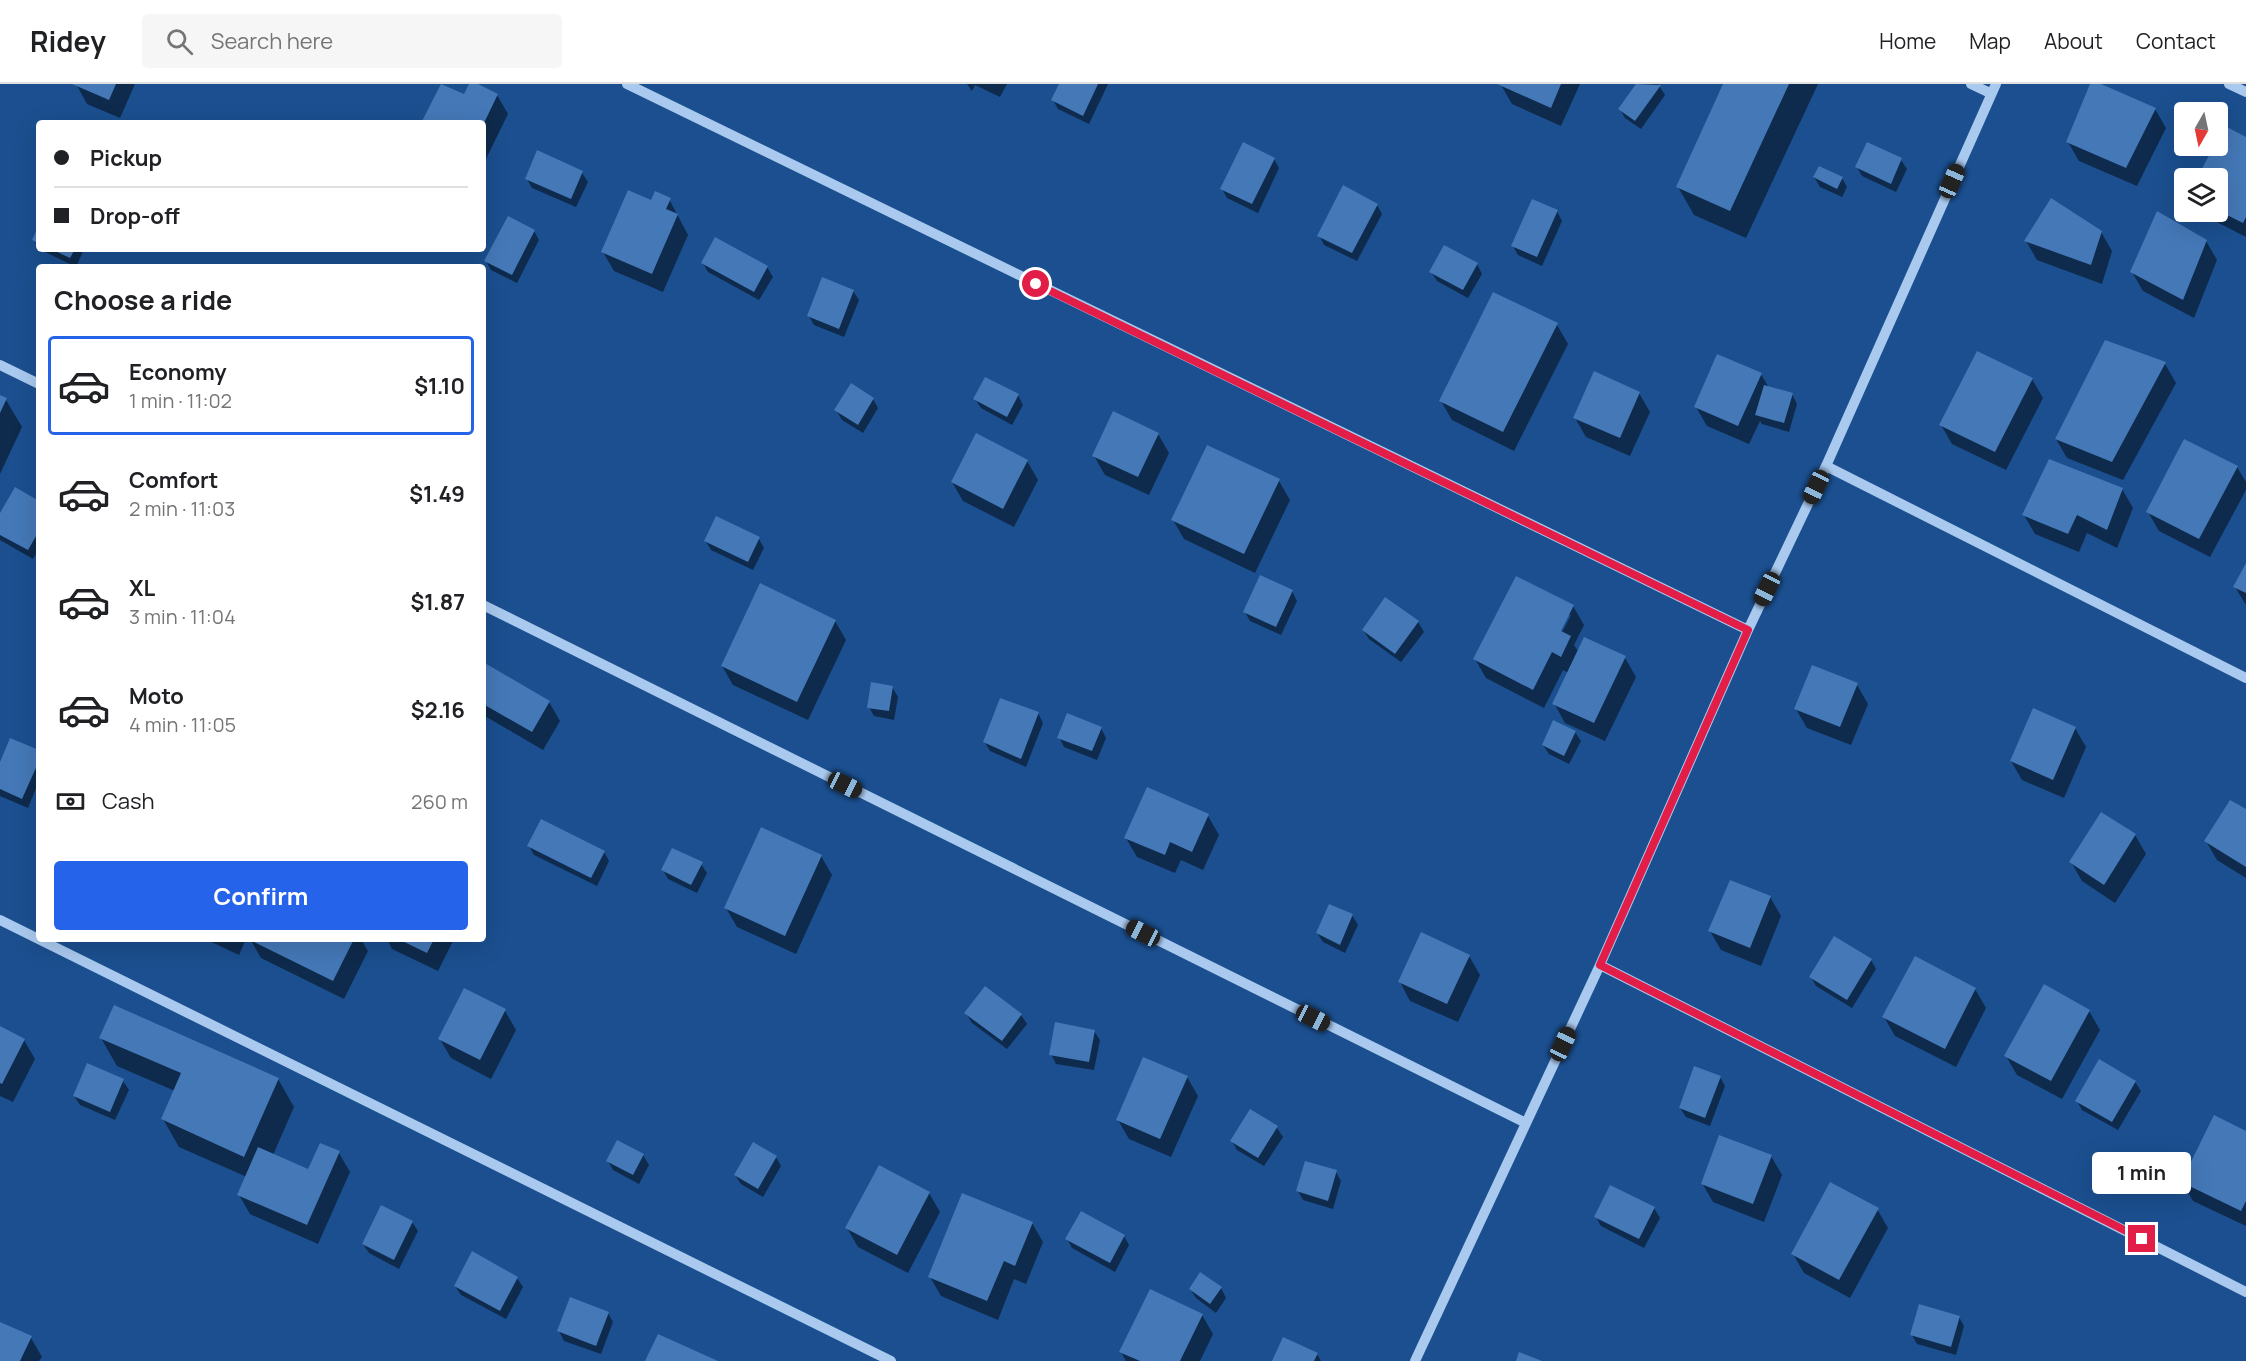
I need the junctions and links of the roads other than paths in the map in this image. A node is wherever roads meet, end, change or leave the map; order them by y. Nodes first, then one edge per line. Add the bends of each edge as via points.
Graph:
1 (627, 84) edge
2 (1971, 84) edge
3 (2229, 84) edge
4 (1993, 89) edge
5 (2246, 92) edge
6 (0, 365) edge
7 (36, 383) edge
8 (1826, 466) junction
9 (486, 606) edge
10 (1748, 630) junction
11 (2246, 678) edge
12 (0, 920) edge
13 (36, 938) edge
14 (44, 942) edge
15 (1600, 965) junction
16 (1526, 1124) junction
17 (2246, 1292) edge
18 (891, 1361) edge
19 (1415, 1361) edge

1 - 10 street
2 - 4 street
3 - 5 street
4 - 8 street
6 - 7 street
8 - 10 street
8 - 11 street
9 - 16 street
10 - 15 street
12 - 13 street
14 - 18 street
15 - 16 street
15 - 17 street
16 - 19 street

